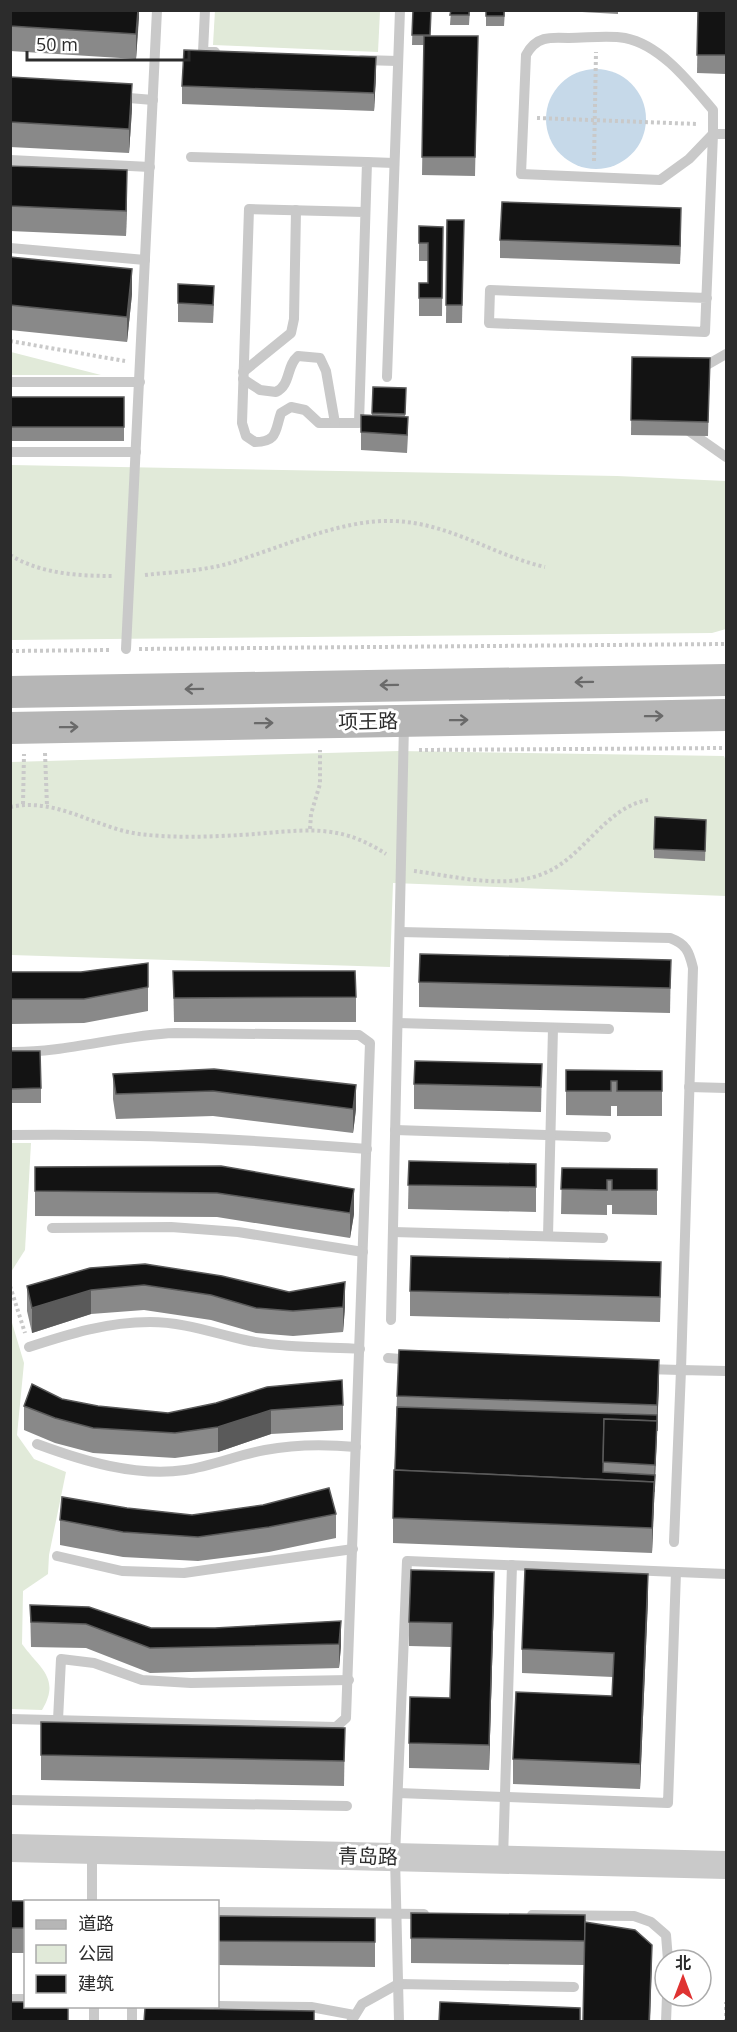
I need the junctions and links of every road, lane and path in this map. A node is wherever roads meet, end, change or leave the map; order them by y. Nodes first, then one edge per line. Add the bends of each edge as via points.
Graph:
1 (157, 10) edge
2 (205, 10) edge
3 (400, 10) edge
4 (226, 53) edge
5 (351, 59) edge
6 (398, 61) junction
7 (596, 66) dead end
8 (105, 96) edge
9 (153, 100) junction
10 (713, 110) junction
11 (726, 110) edge
12 (540, 118) dead end
13 (595, 120) junction
14 (713, 129) junction
15 (726, 134) edge
16 (190, 157) dead end
17 (10, 160) edge
18 (368, 162) junction
19 (394, 163) junction
20 (150, 167) junction
21 (594, 171) dead end
22 (296, 210) junction
23 (364, 212) junction
24 (10, 248) edge
25 (145, 260) junction
26 (707, 298) junction
27 (10, 341) edge
28 (726, 354) edge
29 (140, 364) junction
30 (243, 375) junction
31 (687, 376) edge
32 (387, 377) dead end
33 (10, 382) edge
34 (140, 382) junction
35 (335, 423) junction
36 (678, 424) edge
37 (10, 452) edge
38 (136, 452) junction
39 (726, 457) edge
40 (10, 555) edge
41 (545, 567) dead end
42 (118, 576) dead end
43 (141, 576) dead end
44 (726, 644) edge
45 (126, 650) junction
46 (10, 651) edge
47 (726, 680) edge
48 (10, 692) edge
49 (726, 715) edge
50 (404, 721) junction
51 (17, 740) edge
52 (320, 750) dead end
53 (45, 752) dead end
54 (648, 801) dead end
55 (23, 804) junction
56 (47, 806) junction
57 (10, 807) edge
58 (310, 829) junction
59 (400, 870) junction
60 (400, 932) junction
61 (398, 1023) junction
62 (553, 1028) junction
63 (609, 1029) dead end
64 (10, 1052) edge
65 (689, 1087) junction
66 (726, 1088) edge
67 (395, 1131) junction
68 (10, 1135) edge
69 (550, 1136) junction
70 (606, 1137) dead end
71 (367, 1149) junction
72 (52, 1228) dead end
73 (393, 1232) junction
74 (548, 1236) junction
75 (603, 1238) dead end
76 (363, 1252) junction
77 (10, 1286) edge
78 (391, 1320) dead end
79 (29, 1347) joint
80 (360, 1349) junction
81 (388, 1358) dead end
82 (423, 1360) edge
83 (634, 1368) edge
84 (681, 1370) junction
85 (726, 1371) edge
86 (37, 1444) dead end
87 (356, 1446) junction
88 (674, 1542) dead end
89 (353, 1549) junction
90 (57, 1556) dead end
91 (512, 1565) junction
92 (676, 1572) junction
93 (726, 1574) edge
94 (349, 1680) junction
95 (10, 1719) edge
96 (58, 1720) junction
97 (398, 1793) junction
98 (505, 1797) junction
99 (10, 1800) edge
100 (347, 1806) dead end
101 (10, 1848) edge
102 (92, 1850) junction
103 (396, 1857) junction
104 (503, 1860) junction
105 (726, 1865) edge
106 (92, 1900) edge
107 (219, 1912) edge
108 (397, 1913) junction
109 (432, 1914) edge
110 (515, 1914) edge
111 (667, 1948) edge
112 (398, 1984) junction
113 (574, 1987) dead end
114 (726, 2002) edge
115 (219, 2006) edge
116 (352, 2018) edge
117 (399, 2022) edge
118 (726, 2022) edge

1 - 9 lane
2 - 4 lane via 203,52
3 - 6 lane
5 - 6 lane
6 - 19 lane
7 - 13 path
8 - 9 lane
9 - 20 lane
10 - 11 lane
10 - 14 lane
10 - 14 lane via 685,76 635,42 624,38 545,37 531,45 526,55 521,174 660,180 689,159
12 - 13 path
13 - 14 path
13 - 21 path
14 - 15 lane
14 - 26 lane
16 - 18 lane
17 - 20 lane
18 - 19 lane
18 - 23 lane
19 - 32 lane
20 - 25 lane
22 - 23 lane
22 - 30 lane via 291,333
22 - 30 lane via 249,209
23 - 35 lane via 358,423
24 - 25 lane
25 - 29 lane
26 - 26 lane via 705,332 489,323 490,290
27 - 29 path
28 - 31 lane
29 - 34 lane
30 - 35 lane via 260,390 276,392 286,384 289,367 298,356 320,358
30 - 35 lane via 242,423 249,440 271,440 276,435 281,412 291,407 305,410 319,423
33 - 34 lane
34 - 38 lane
36 - 39 lane
37 - 38 lane
38 - 45 lane
40 - 42 path via 72,575
41 - 43 path via 519,561 438,527 393,521 331,531 223,565
44 - 45 path
45 - 46 path
47 -> 48 main road, 项王路
50 -> 49 main road, 项王路
51 -> 50 main road, 项王路
50 - 59 lane
51 - 55 path
52 - 58 path via 320,784
53 - 56 path
54 - 59 path via 638,802 611,819 549,872 529,879 458,879
55 - 56 path
55 - 57 path
56 - 58 path via 140,834 238,836
58 - 59 path via 352,835 386,854
59 - 60 lane
60 - 61 lane
60 - 65 lane via 670,938 683,943 693,968
61 - 62 lane
61 - 67 lane
62 - 63 lane
62 - 69 lane
64 - 71 lane via 63,1050 156,1034 359,1035 370,1043
65 - 66 lane
65 - 84 lane
67 - 69 lane
67 - 73 lane
68 - 71 lane via 95,1133
69 - 70 lane
69 - 74 lane
71 - 76 lane
72 - 76 lane via 171,1227
73 - 74 lane
73 - 78 lane
74 - 75 lane
76 - 80 lane
77 - 79 path
79 - 80 lane via 87,1328 149,1322 193,1326 279,1346
80 - 87 lane
81 - 82 lane
83 - 84 lane
84 - 85 lane
84 - 88 lane
86 - 87 lane via 79,1459 135,1470 184,1470 267,1450 317,1443
87 - 89 lane
89 - 90 lane via 184,1573 122,1571
89 - 94 lane
91 - 92 lane
91 - 97 lane via 407,1561
91 - 98 lane
92 - 93 lane
92 - 98 lane via 668,1803
94 - 96 lane via 346,1718 336,1727
94 - 96 lane via 142,1680 94,1663 61,1659
95 - 96 lane
97 - 98 lane
97 - 103 lane
98 - 104 lane
99 - 100 lane
101 - 102 street, 青岛路
102 - 103 street, 青岛路
102 - 106 lane
103 - 104 street, 青岛路
103 - 108 lane
104 - 105 street, 青岛路
107 - 108 lane
108 - 109 lane
108 - 112 lane
110 - 111 lane via 634,1916 651,1922 666,1935
112 - 113 lane
112 - 116 lane via 362,2004
112 - 117 lane
114 - 118 path
115 - 116 lane via 311,2007

